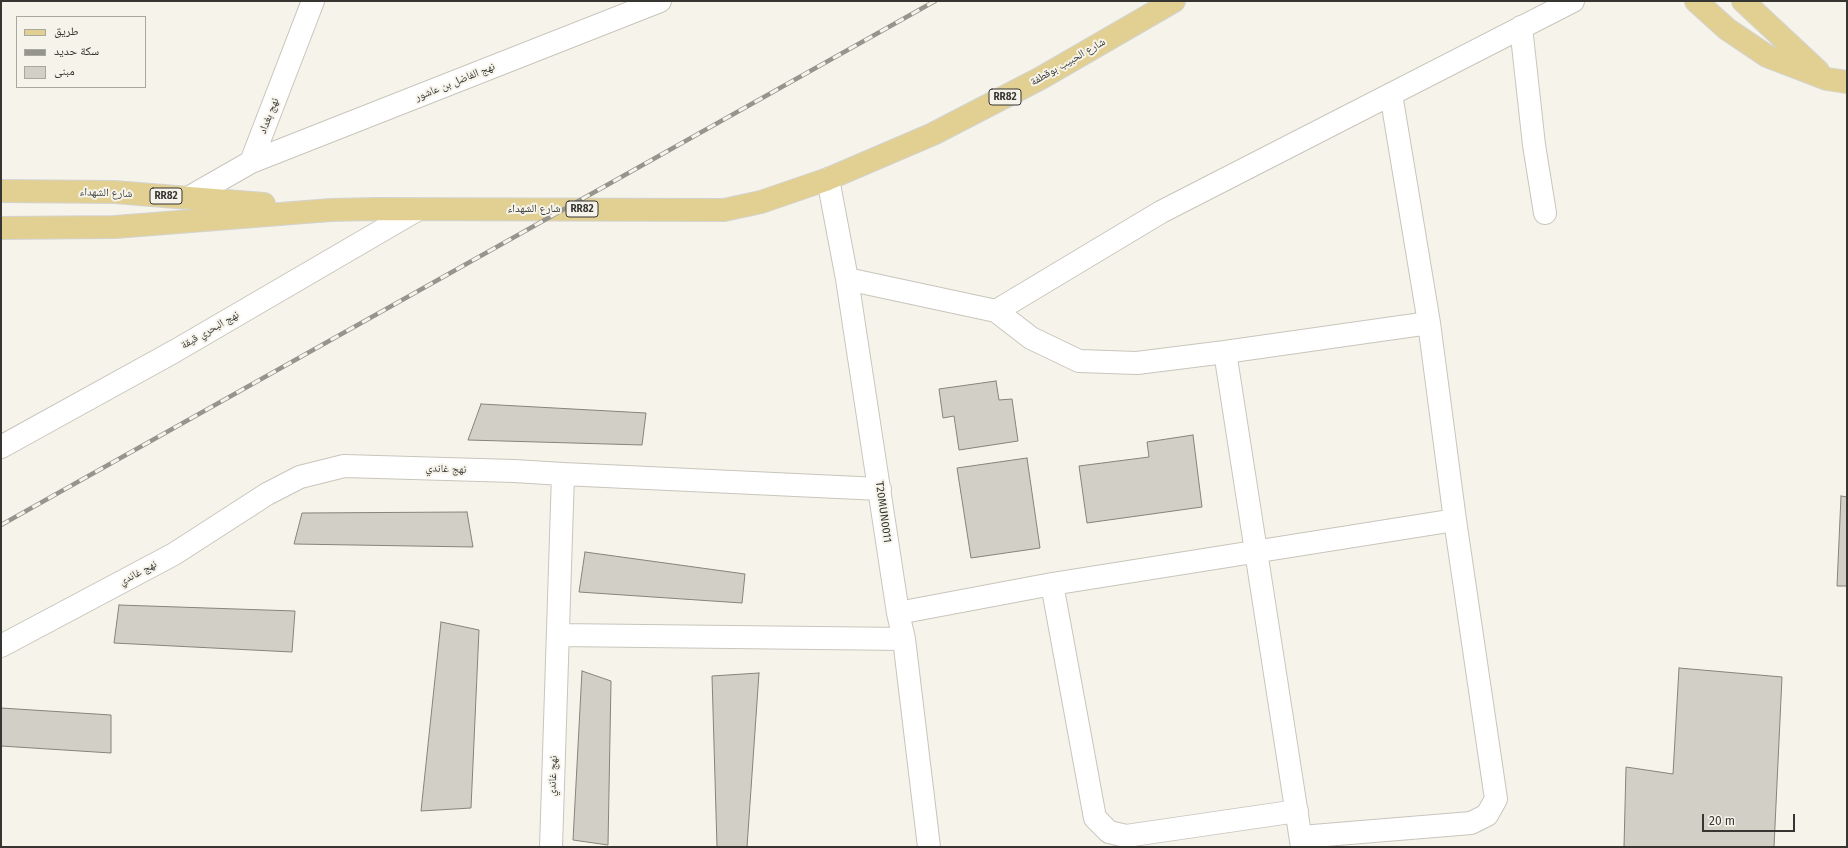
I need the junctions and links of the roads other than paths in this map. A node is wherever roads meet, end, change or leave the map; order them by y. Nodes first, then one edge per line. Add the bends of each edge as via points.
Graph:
1 (312, 1) edge
2 (660, 1) edge
3 (1174, 1) edge
4 (1573, 1) edge
5 (1696, 1) edge
6 (1743, 1) edge
7 (1752, 1) edge
8 (1762, 20) junction
9 (1521, 27) junction
10 (1837, 80) edge
11 (1391, 94) junction
12 (251, 162) junction
13 (828, 179) junction
14 (1, 191) edge
15 (188, 198) junction
16 (331, 210) junction
17 (417, 210) junction
18 (1545, 213) dead end
19 (1, 228) edge
20 (847, 279) junction
21 (996, 310) junction
22 (1429, 323) junction
23 (1225, 352) junction
24 (1, 447) edge
25 (563, 474) junction
26 (880, 489) junction
27 (1455, 520) junction
28 (1256, 552) junction
29 (1052, 584) junction
30 (898, 613) junction
31 (558, 635) junction
32 (904, 639) junction
33 (1, 646) edge
34 (1297, 811) junction
35 (1301, 842) edge
36 (551, 847) edge
37 (929, 847) edge

1 - 12 street, نهج بغداد
2 - 12 street, نهج الفاضل بن عاشور
3 - 13 main road, شارع الحبيب بوقطفة / RR82 via 1041,78 940,131
4 - 9 street
5 - 10 main road via 1727,29 1767,56
6 - 8 main road
7 - 8 street
8 - 10 main road
9 - 11 street
9 - 18 street via 1534,145
11 - 21 street via 1160,212
11 - 22 street
12 - 15 street
13 - 17 main road, شارع الشهداء / RR82 via 761,202 724,210
13 - 20 street, T20MUN0011
14 - 15 main road, شارع الشهداء / RR82 via 114,192
15 - 16 main road, شارع الشهداء / RR82
16 - 17 main road, شارع الشهداء / RR82
16 - 19 main road, شارع الشهداء / RR82 via 115,227
17 - 24 street, نهج البحري قيقة via 175,351
20 - 21 street
20 - 26 street, T20MUN0011
21 - 23 street via 1031,338 1079,362 1137,362
22 - 23 street
22 - 27 street
23 - 28 street
25 - 26 street
25 - 31 street, نهج غاندي
25 - 33 street, نهج غاندي via 344,466 300,477 267,494 174,554
26 - 30 street, T20MUN0011
27 - 28 street
27 - 35 street via 1496,799 1486,815 1471,823
28 - 29 street
28 - 34 street
29 - 30 street
29 - 34 street via 1095,818 1109,832 1126,836
30 - 32 street, T20MUN0011
31 - 32 street
31 - 36 street, نهج غاندي
32 - 37 street, T20MUN0011
34 - 35 street

